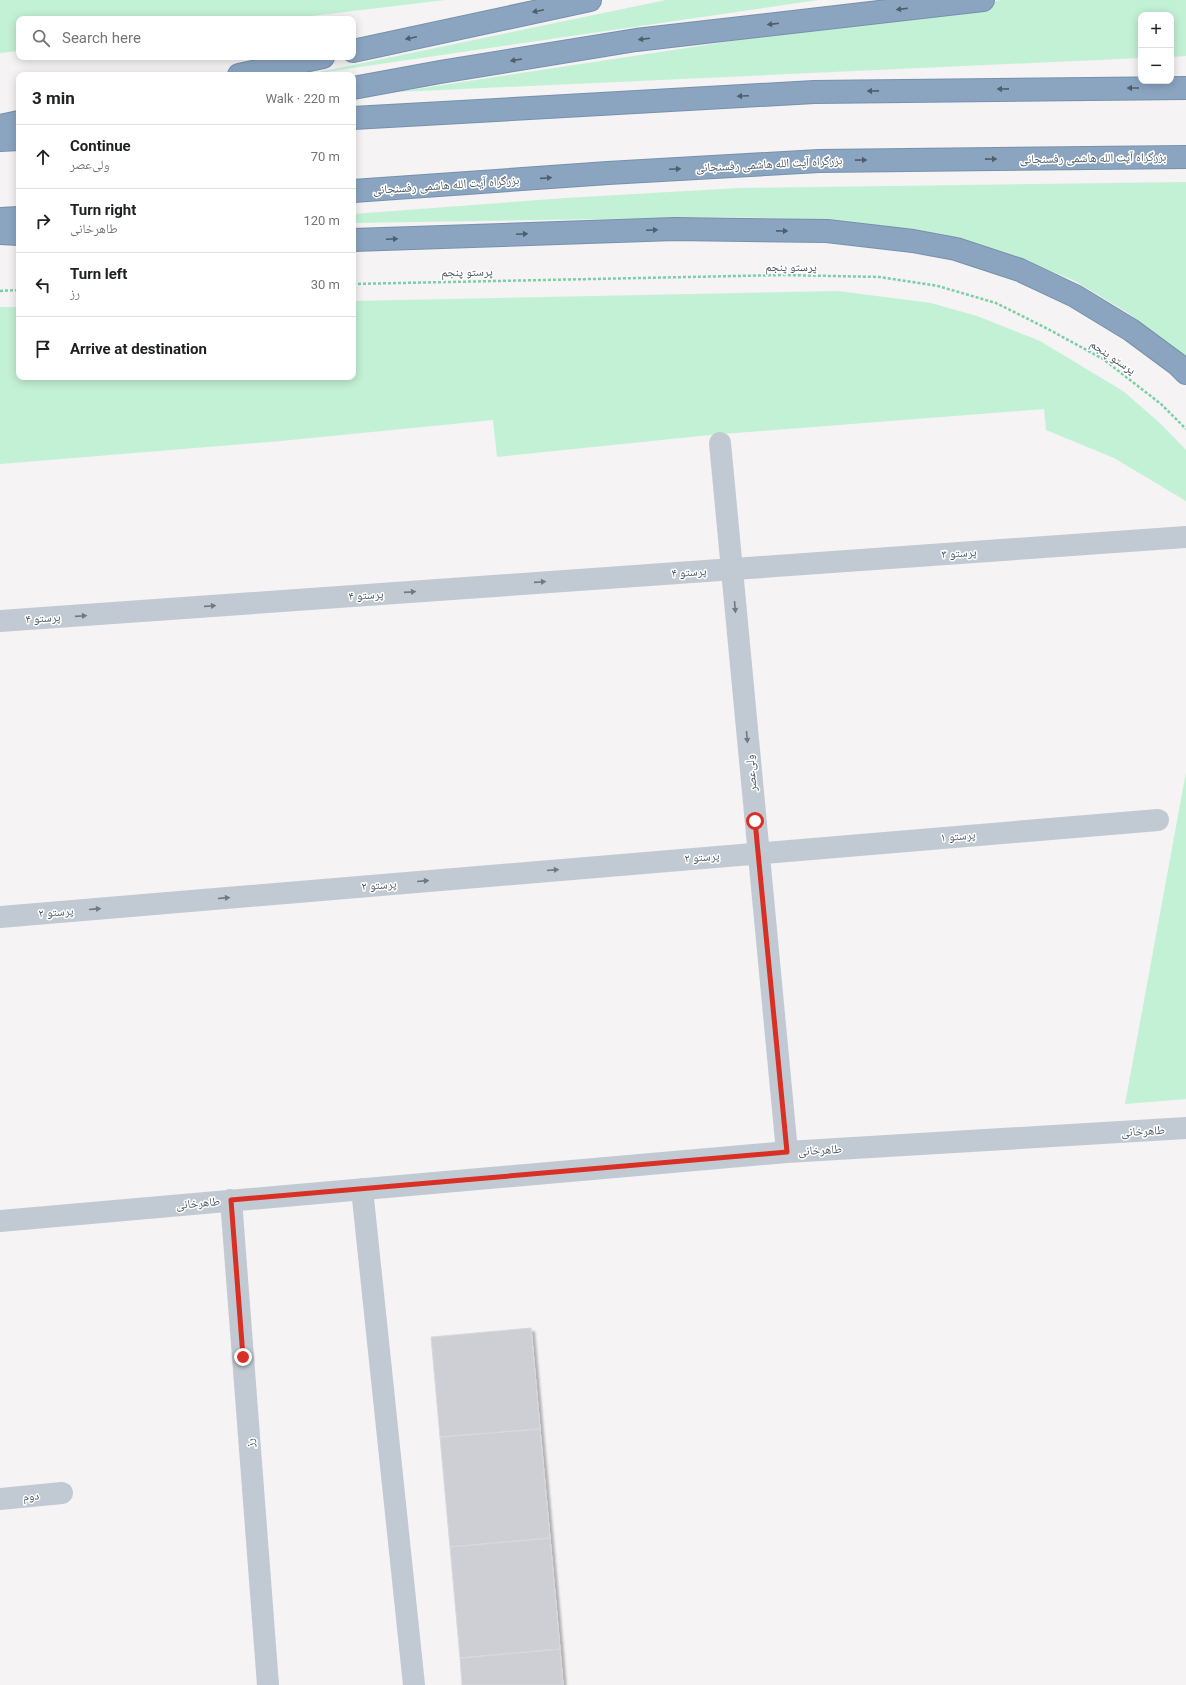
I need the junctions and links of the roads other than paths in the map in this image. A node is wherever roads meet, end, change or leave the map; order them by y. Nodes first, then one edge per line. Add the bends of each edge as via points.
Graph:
1 (590, 0) edge
2 (983, 0) edge
3 (356, 50) edge
4 (309, 60) edge
5 (253, 72) edge
6 (356, 87) edge
7 (1186, 88) edge
8 (356, 118) edge
9 (16, 123) edge
10 (0, 126) edge
11 (16, 138) edge
12 (0, 140) edge
13 (1186, 156) edge
14 (356, 191) edge
15 (16, 218) edge
16 (0, 219) edge
17 (0, 233) edge
18 (16, 234) edge
19 (356, 240) edge
20 (1186, 373) edge
21 (720, 443) dead end
22 (1186, 537) edge
23 (732, 568) junction
24 (0, 621) edge
25 (1158, 820) dead end
26 (758, 852) junction
27 (0, 917) edge
28 (1186, 1128) edge
29 (787, 1152) junction
30 (362, 1189) junction
31 (231, 1200) junction
32 (0, 1220) edge
33 (62, 1493) dead end
34 (0, 1499) edge
35 (268, 1685) edge
36 (414, 1685) edge

1 -> 3 highway
2 -> 6 highway via 636,40
4 - 5 highway
7 -> 8 highway via 814,92
9 - 10 highway
11 - 12 highway
14 -> 13 highway, بزرگراه آیت الله هاشمی رفسنجانی via 819,161
15 - 16 highway
17 - 18 highway
19 -> 20 highway via 675,229 827,232 913,241 956,249 1020,270 1075,296 1131,330
21 - 23 street, ولی‌عصر
22 - 23 street, پرستو ۳
24 -> 23 street, پرستو ۴
23 -> 26 street, ولی‌عصر
25 - 26 street, پرستو ۱
27 -> 26 street, پرستو ۲
26 - 29 street, ولی‌عصر
28 - 29 street, طاهرخانی
29 - 30 street, طاهرخانی
30 - 31 street, طاهرخانی
30 - 36 street
31 - 32 street, طاهرخانی
31 - 35 street, رز
33 - 34 street, دوم

